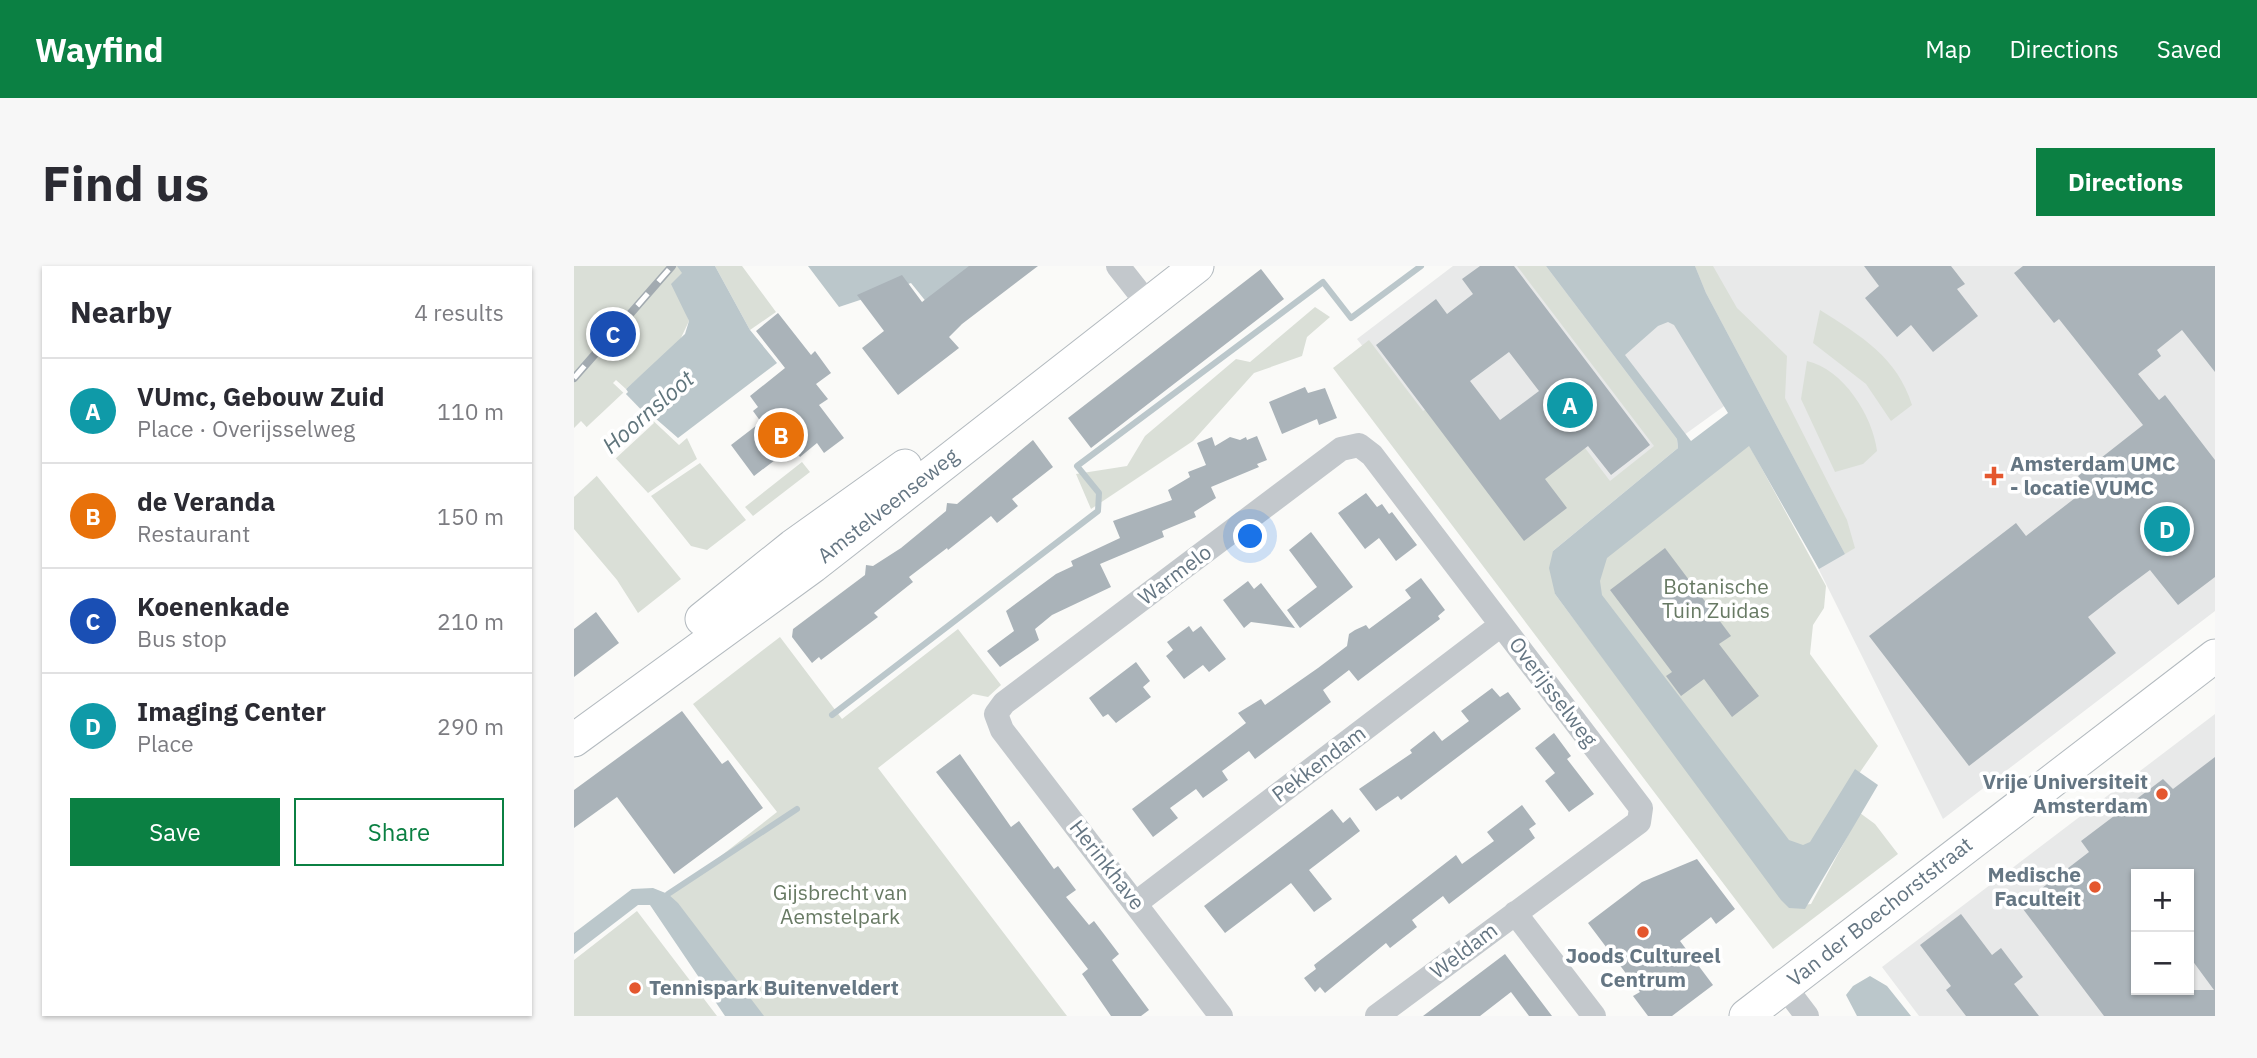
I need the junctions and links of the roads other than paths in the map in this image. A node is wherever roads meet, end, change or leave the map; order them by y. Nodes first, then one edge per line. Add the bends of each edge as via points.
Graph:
1 (1165, 266) edge
2 (1197, 266) edge
3 (1134, 286) edge
4 (1359, 445) joint
5 (1502, 625) junction
6 (2215, 656) edge
7 (996, 714) joint
8 (574, 722) edge
9 (574, 740) edge
10 (1136, 903) junction
11 (1515, 913) junction
12 (1785, 986) junction
13 (1221, 1016) edge
14 (1377, 1016) edge
15 (1594, 1016) edge
16 (1746, 1016) edge
17 (1807, 1016) edge

1 - 3 main road, Amstelveenseweg
2 - 3 main road, Amstelveenseweg
3 - 8 main road, Amstelveenseweg via 917,458 793,546
3 - 9 main road, Amstelveenseweg via 813,566
4 - 5 street, Overijsselweg via 1372,455
4 - 7 street, Warmelo via 1341,449
5 - 10 street, Pekkendam
5 - 11 street, Overijsselweg via 1641,808 1639,822
6 - 12 main road, Van der Boechorststraat
7 - 10 street, Herinkhave via 1002,730
10 - 13 street, Herinkhave
11 - 14 street, Weldam
11 - 15 street, Weldam
12 - 16 main road, Van der Boechorststraat
12 - 17 street

